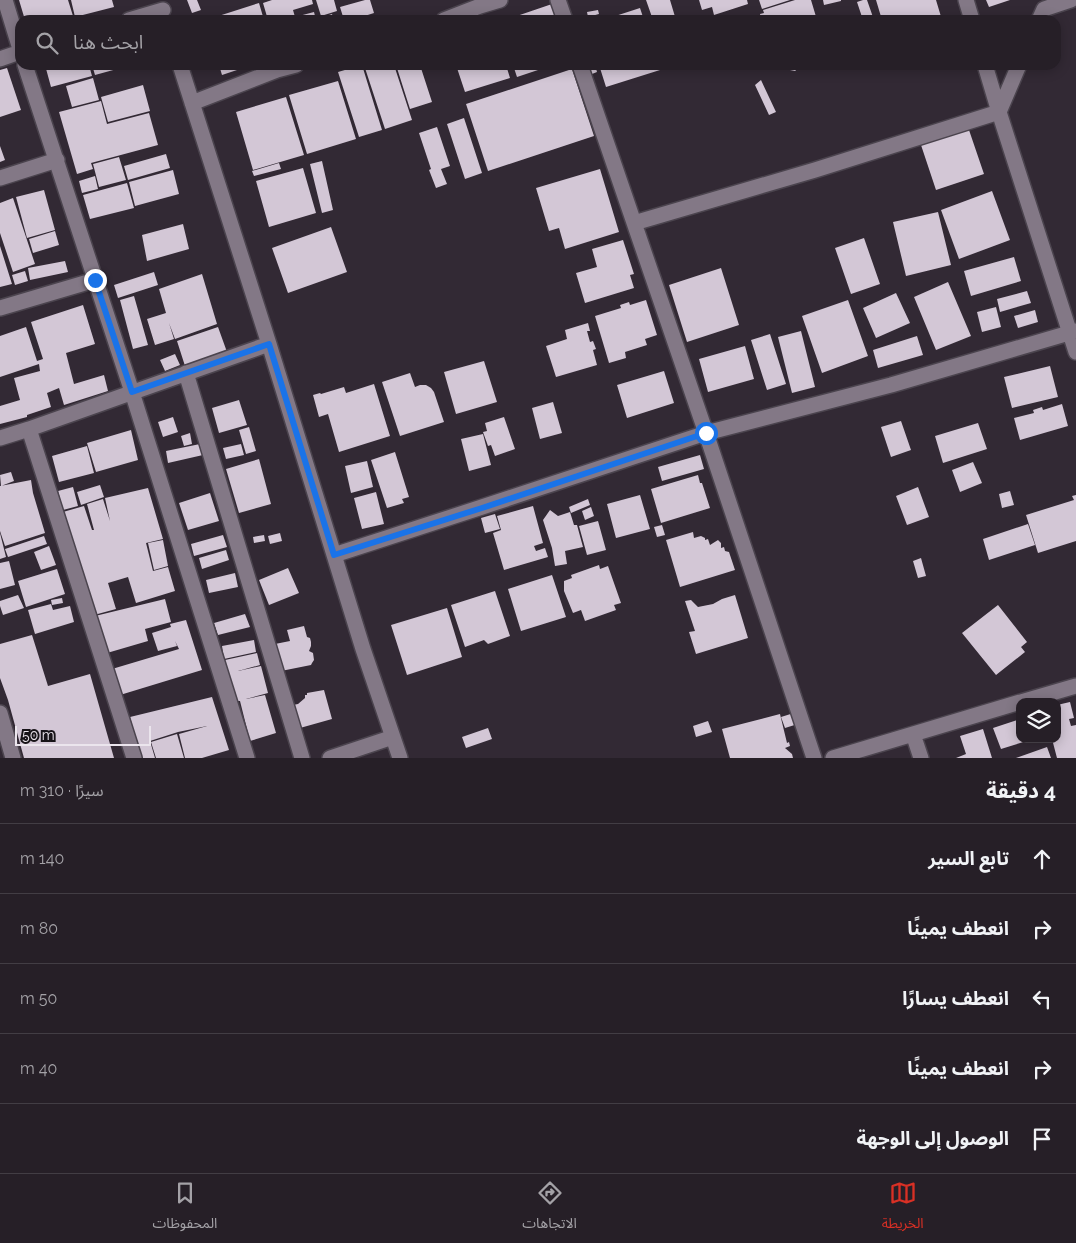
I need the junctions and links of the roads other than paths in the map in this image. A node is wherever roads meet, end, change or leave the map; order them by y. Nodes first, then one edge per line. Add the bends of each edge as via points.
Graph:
1 (5, 0) edge
2 (500, 0) edge
3 (558, 0) edge
4 (966, 0) edge
5 (1071, 0) edge
6 (479, 3) edge
7 (163, 10) edge
8 (146, 15) edge
9 (454, 15) edge
10 (563, 15) edge
11 (970, 15) edge
12 (1041, 15) edge
13 (15, 34) edge
14 (15, 53) edge
15 (0, 59) edge
16 (27, 70) edge
17 (182, 70) edge
18 (277, 70) edge
19 (582, 70) edge
20 (986, 70) edge
21 (1017, 70) edge
22 (192, 103) junction
23 (999, 112) junction
24 (57, 160) junction
25 (0, 178) edge
26 (634, 223) junction
27 (95, 280) junction
28 (0, 308) edge
29 (1073, 332) edge
30 (269, 344) junction
31 (1076, 352) edge
32 (186, 373) junction
33 (132, 392) junction
34 (29, 429) junction
35 (706, 433) junction
36 (0, 438) edge
37 (334, 555) junction
38 (1076, 686) edge
39 (1034, 698) edge
40 (1016, 703) edge
41 (0, 713) edge
42 (913, 734) junction
43 (393, 737) junction
44 (13, 758) edge
45 (134, 758) edge
46 (247, 758) edge
47 (302, 758) edge
48 (330, 758) edge
49 (400, 758) edge
50 (814, 758) edge
51 (832, 758) edge
52 (921, 758) edge

1 - 13 street
2 - 6 street
3 - 10 street
4 - 11 street
5 - 12 street via 1044,9
6 - 9 street
7 - 8 street
14 - 15 street
16 - 24 street
17 - 22 street
18 - 22 street
19 - 26 street
20 - 23 street
21 - 23 street
22 - 30 street
23 - 26 street
23 - 29 street
24 - 25 street
24 - 27 street
26 - 35 street
27 - 28 street
27 - 33 street
29 - 31 street
29 - 35 street via 891,385
30 - 32 street
30 - 37 street
32 - 33 street
32 - 47 street
33 - 34 street
33 - 46 street
34 - 36 street
34 - 45 street
35 - 37 street
35 - 50 street
37 - 43 street
38 - 39 street
40 - 42 street
41 - 44 street
42 - 51 street
42 - 52 street
43 - 48 street
43 - 49 street

